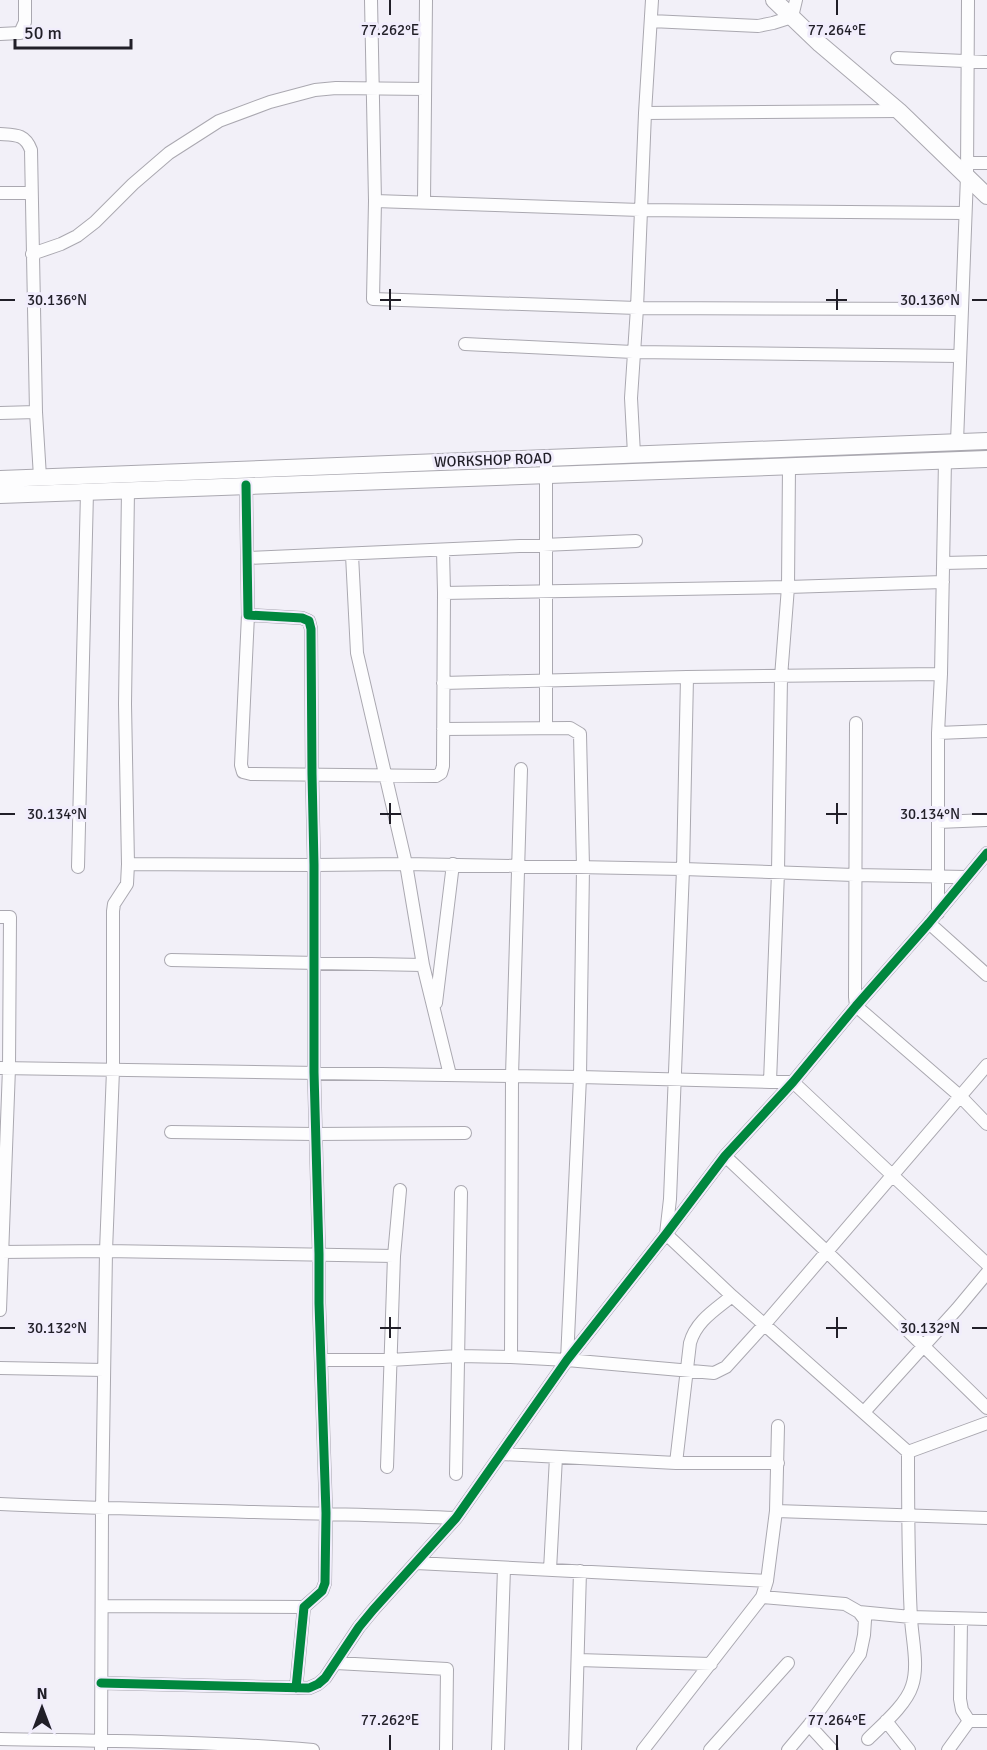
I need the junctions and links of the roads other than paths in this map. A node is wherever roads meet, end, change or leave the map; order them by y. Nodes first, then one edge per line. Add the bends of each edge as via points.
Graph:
1 (25, 0) edge
2 (370, 0) edge
3 (426, 0) edge
4 (652, 0) edge
5 (774, 0) edge
6 (968, 0) edge
7 (794, 8) edge
8 (651, 21) junction
9 (0, 34) edge
10 (897, 58) dead end
11 (968, 61) junction
12 (987, 62) edge
13 (425, 88) junction
14 (371, 89) junction
15 (899, 111) junction
16 (645, 113) junction
17 (0, 134) edge
18 (987, 163) edge
19 (967, 170) junction
20 (0, 193) edge
21 (31, 193) junction
22 (987, 196) edge
23 (375, 201) junction
24 (424, 201) junction
25 (640, 210) junction
26 (965, 213) junction
27 (32, 254) junction
28 (637, 308) junction
29 (961, 309) junction
30 (465, 344) dead end
31 (633, 352) junction
32 (960, 356) junction
33 (36, 412) junction
34 (0, 413) edge
35 (987, 441) edge
36 (957, 442) junction
37 (634, 454) junction
38 (987, 459) edge
39 (945, 460) junction
40 (546, 466) junction
41 (789, 466) junction
42 (40, 477) junction
43 (0, 479) edge
44 (246, 485) junction
45 (128, 490) junction
46 (87, 492) junction
47 (0, 495) edge
48 (636, 541) dead end
49 (547, 544) junction
50 (443, 550) junction
51 (352, 555) junction
52 (248, 558) junction
53 (987, 562) edge
54 (944, 563) junction
55 (943, 582) junction
56 (788, 587) junction
57 (546, 591) junction
58 (444, 593) junction
59 (248, 615) junction
60 (941, 674) junction
61 (687, 677) junction
62 (781, 677) junction
63 (546, 680) junction
64 (443, 683) junction
65 (856, 723) dead end
66 (546, 728) junction
67 (442, 729) junction
68 (987, 731) edge
69 (938, 733) junction
70 (521, 769) dead end
71 (312, 774) junction
72 (385, 775) junction
73 (987, 820) edge
74 (938, 822) junction
75 (987, 853) edge
76 (128, 864) junction
77 (406, 864) junction
78 (453, 864) junction
79 (314, 865) junction
80 (520, 866) junction
81 (78, 867) dead end
82 (583, 867) junction
83 (683, 869) junction
84 (777, 872) junction
85 (854, 875) junction
86 (938, 877) junction
87 (967, 877) junction
88 (0, 917) edge
89 (933, 918) junction
90 (171, 960) dead end
91 (315, 964) junction
92 (423, 965) junction
93 (987, 975) edge
94 (856, 1006) junction
95 (435, 1010) junction
96 (987, 1065) edge
97 (4, 1068) edge
98 (113, 1070) junction
99 (314, 1072) junction
100 (450, 1075) junction
101 (512, 1076) junction
102 (580, 1077) junction
103 (674, 1079) junction
104 (770, 1082) junction
105 (793, 1082) junction
106 (960, 1097) junction
107 (987, 1124) edge
108 (171, 1132) dead end
109 (465, 1133) dead end
110 (315, 1134) junction
111 (724, 1156) junction
112 (894, 1175) junction
113 (400, 1190) dead end
114 (461, 1192) dead end
115 (666, 1234) junction
116 (106, 1251) junction
117 (826, 1251) junction
118 (1, 1252) edge
119 (319, 1254) junction
120 (394, 1256) junction
121 (987, 1264) edge
122 (987, 1273) edge
123 (732, 1296) junction
124 (0, 1310) edge
125 (764, 1324) junction
126 (924, 1345) junction
127 (459, 1356) junction
128 (511, 1357) junction
129 (321, 1360) junction
130 (390, 1360) junction
131 (567, 1360) junction
132 (0, 1368) edge
133 (104, 1370) junction
134 (687, 1371) junction
135 (987, 1408) edge
136 (864, 1412) junction
137 (987, 1423) edge
138 (778, 1426) dead end
139 (908, 1452) junction
140 (502, 1454) junction
141 (556, 1457) junction
142 (676, 1463) junction
143 (777, 1463) junction
144 (387, 1467) dead end
145 (456, 1474) dead end
146 (0, 1504) edge
147 (102, 1509) junction
148 (776, 1511) junction
149 (326, 1513) junction
150 (908, 1516) junction
151 (456, 1518) junction
152 (987, 1518) edge
153 (416, 1563) junction
154 (504, 1568) junction
155 (550, 1570) junction
156 (580, 1571) junction
157 (767, 1581) junction
158 (762, 1597) junction
159 (102, 1605) junction
160 (304, 1606) junction
161 (859, 1612) junction
162 (911, 1617) junction
163 (961, 1619) junction
164 (987, 1619) edge
165 (578, 1660) junction
166 (336, 1663) junction
167 (788, 1663) dead end
168 (711, 1664) junction
169 (101, 1683) junction
170 (296, 1688) junction
171 (886, 1721) junction
172 (969, 1721) junction
173 (987, 1721) edge
174 (809, 1725) junction
175 (0, 1739) edge
176 (868, 1739) dead end
177 (101, 1745) edge
178 (313, 1750) edge
179 (446, 1750) edge
180 (498, 1750) edge
181 (575, 1750) edge
182 (643, 1750) edge
183 (710, 1750) edge
184 (788, 1750) edge
185 (832, 1750) edge
186 (909, 1750) edge
187 (948, 1750) edge

1 - 9 street via 25,22 20,33
2 - 14 street
3 - 13 street
4 - 8 street
5 - 7 main road
6 - 11 street
7 - 8 street via 773,23 758,26
7 - 15 main road via 820,44
8 - 16 street
10 - 11 street
11 - 12 street
11 - 19 street
13 - 14 street
13 - 24 street
14 - 23 street
14 - 27 street via 305,92 219,121 169,153 77,236
15 - 16 street
15 - 19 main road
16 - 25 street
17 - 21 street via 22,137 28,142
18 - 19 street
19 - 22 main road
19 - 26 street
20 - 21 street
21 - 27 street
23 - 24 street
23 - 28 street via 373,299
24 - 25 street
25 - 26 street
25 - 28 street
26 - 29 street
27 - 33 street
28 - 29 street
28 - 31 street
29 - 32 street
30 - 31 street
31 - 32 street
31 - 37 street
32 - 36 street
33 - 34 street
33 - 42 street
35 - 36 main road, WORKSHOP ROAD
36 - 37 main road, WORKSHOP ROAD
37 - 40 main road, WORKSHOP ROAD
38 - 39 main road, WORKSHOP ROAD
39 - 41 main road, WORKSHOP ROAD
39 - 54 street
40 - 41 main road, WORKSHOP ROAD
40 - 42 main road, WORKSHOP ROAD
40 - 44 main road, WORKSHOP ROAD
40 - 49 street
41 - 56 street
42 - 43 main road, WORKSHOP ROAD
44 - 45 main road, WORKSHOP ROAD
44 - 52 street
45 - 46 main road, WORKSHOP ROAD
45 - 76 street via 125,704
46 - 47 main road, WORKSHOP ROAD
46 - 81 street
48 - 49 street
49 - 50 street
49 - 57 street
50 - 51 street
50 - 58 street
51 - 52 street
51 - 72 street via 357,652
52 - 59 street
53 - 54 street
54 - 55 street
55 - 56 street
55 - 60 street
56 - 57 street
56 - 62 street
57 - 58 street
57 - 63 street
58 - 64 street
59 - 71 street via 309,621
59 - 71 street via 243,772
60 - 62 street
60 - 69 street
61 - 62 street
61 - 63 street
61 - 83 street
62 - 84 street
63 - 64 street
63 - 66 street
64 - 67 street
65 - 85 street
66 - 67 street
66 - 82 street via 570,728 580,734
67 - 72 street via 441,773
68 - 69 street
69 - 74 street
70 - 80 street
71 - 72 street
71 - 79 street
72 - 77 street
73 - 74 street
74 - 86 street
75 - 87 street
76 - 79 street
76 - 98 street via 127,884 113,911
77 - 78 street
77 - 79 street
77 - 92 street
78 - 80 street
78 - 95 street
79 - 91 street
80 - 82 street
80 - 101 street
82 - 83 street
82 - 102 street
83 - 84 street
83 - 103 street
84 - 85 street
84 - 104 street
85 - 86 street
85 - 94 street
86 - 87 street
86 - 89 street
87 - 89 street
88 - 97 street via 10,917
89 - 93 street
89 - 94 street
90 - 91 street
91 - 92 street
91 - 99 street
92 - 95 street
94 - 105 street
94 - 106 street
95 - 100 street
96 - 106 street
97 - 98 street
97 - 118 street
98 - 99 street
98 - 116 street
99 - 100 street
99 - 110 street
100 - 101 street
101 - 102 street
101 - 128 street
102 - 103 street
102 - 131 street
103 - 104 street
103 - 115 street
104 - 105 street
105 - 111 street
105 - 112 street
106 - 107 street
106 - 112 street
108 - 110 street
109 - 110 street
110 - 119 street
111 - 115 street
111 - 117 street
112 - 117 street
112 - 121 street
113 - 120 street
114 - 127 street
115 - 123 street
115 - 131 street
116 - 118 street
116 - 119 street
116 - 133 street
117 - 125 street
117 - 126 street
118 - 124 street
119 - 120 street
119 - 129 street
120 - 130 street
122 - 126 street
123 - 125 street
123 - 134 street via 693,1332
125 - 134 street via 721,1371
125 - 136 street
126 - 135 street
126 - 136 street
127 - 128 street
127 - 130 street
127 - 145 street
128 - 131 street
129 - 130 street
129 - 149 street
130 - 144 street
131 - 134 street
131 - 140 street
132 - 133 street
133 - 147 street
134 - 142 street
136 - 139 street
137 - 139 street
138 - 143 street
139 - 150 street
140 - 141 street
140 - 151 street
141 - 142 street
141 - 155 street
142 - 143 street
143 - 148 street
146 - 147 street
147 - 149 street
147 - 159 street
148 - 150 street
148 - 157 street
149 - 151 street
149 - 160 street via 326,1583
150 - 152 street
150 - 162 street
151 - 153 street
153 - 154 street
153 - 166 street via 359,1627
154 - 155 street
154 - 180 street
155 - 156 street
156 - 157 street
156 - 165 street
157 - 158 street
158 - 161 street via 845,1604
158 - 168 street
159 - 160 street
159 - 169 street
160 - 170 street
161 - 162 street
161 - 174 street via 865,1620 860,1654
162 - 163 street
162 - 171 street via 915,1674 909,1695
163 - 164 street
163 - 172 street via 960,1699
165 - 168 street
165 - 181 street
166 - 170 street via 318,1684
166 - 179 street via 447,1669
167 - 183 street
168 - 182 street
169 - 170 street
169 - 177 street
171 - 176 street
171 - 186 street
172 - 173 street
172 - 187 street
174 - 184 street
174 - 185 street
175 - 177 street
177 - 178 street

